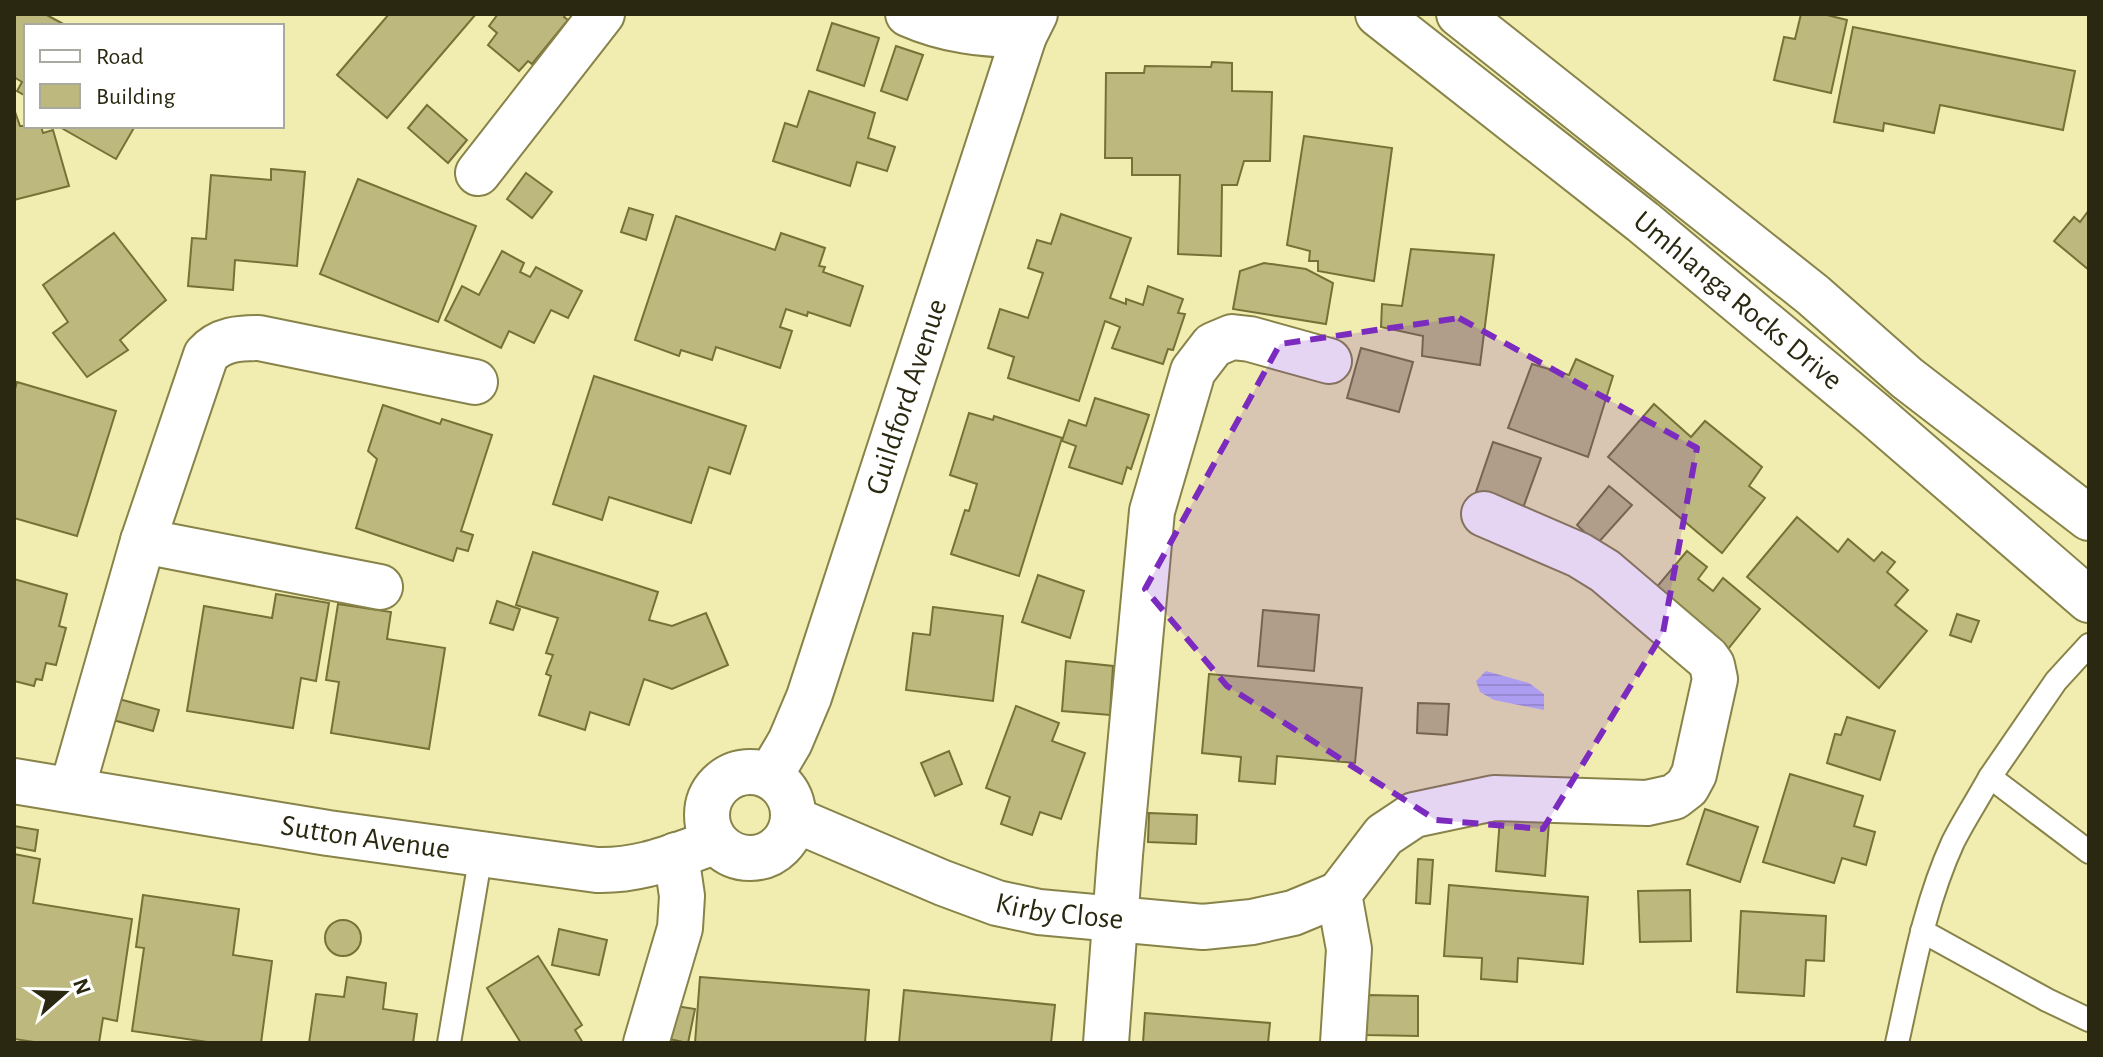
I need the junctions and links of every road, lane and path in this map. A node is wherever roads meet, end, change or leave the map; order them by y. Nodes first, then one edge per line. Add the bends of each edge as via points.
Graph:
1 (602, 14) edge
2 (908, 14) edge
3 (1378, 14) edge
4 (1459, 14) edge
5 (1029, 25) edge
6 (478, 173) dead end
7 (1329, 361) dead end
8 (475, 382) dead end
9 (1484, 514) dead end
10 (2089, 518) edge
11 (143, 541) junction
12 (380, 587) dead end
13 (2089, 600) edge
14 (2089, 645) edge
15 (770, 776) junction
16 (1990, 777) junction
17 (14, 781) edge
18 (72, 789) junction
19 (793, 819) junction
20 (696, 848) junction
21 (2089, 852) edge
22 (481, 854) junction
23 (1339, 894) junction
24 (1114, 918) junction
25 (1922, 931) junction
26 (2089, 1020) edge
27 (449, 1043) edge
28 (646, 1043) edge
29 (1106, 1043) edge
30 (1343, 1043) edge
31 (1897, 1043) edge

1 - 6 street
2 - 5 street via 964,33
3 - 13 street, Umhlanga Rocks Drive via 1643,222
4 - 10 street, Umhlanga Rocks Drive via 1813,295 1907,378
5 - 15 street, Guildford Avenue via 809,697
7 - 24 street via 1232,337 1213,345 1193,371 1152,511
8 - 11 street via 259,338 219,343 206,355
9 - 23 street via 1605,571 1707,658 1715,679 1694,774 1674,797 1647,803 1494,798 1414,815 1384,835
11 - 12 street
11 - 18 street
14 - 16 lane via 2056,681
15 - 19 street via 783,787
15 - 20 street via 748,771 727,778 711,795
16 - 21 lane
16 - 25 lane via 1953,842
17 - 18 street, Sutton Avenue
18 - 22 street, Sutton Avenue
19 - 20 street via 775,850 756,857
19 - 24 street, Kirby Close via 997,903
20 - 22 street, Sutton Avenue via 625,871
20 - 28 street via 682,896 680,928
22 - 27 lane
23 - 24 street, Kirby Close via 1293,913 1203,927
23 - 30 street via 1349,949
24 - 29 street
25 - 26 lane
25 - 31 lane

